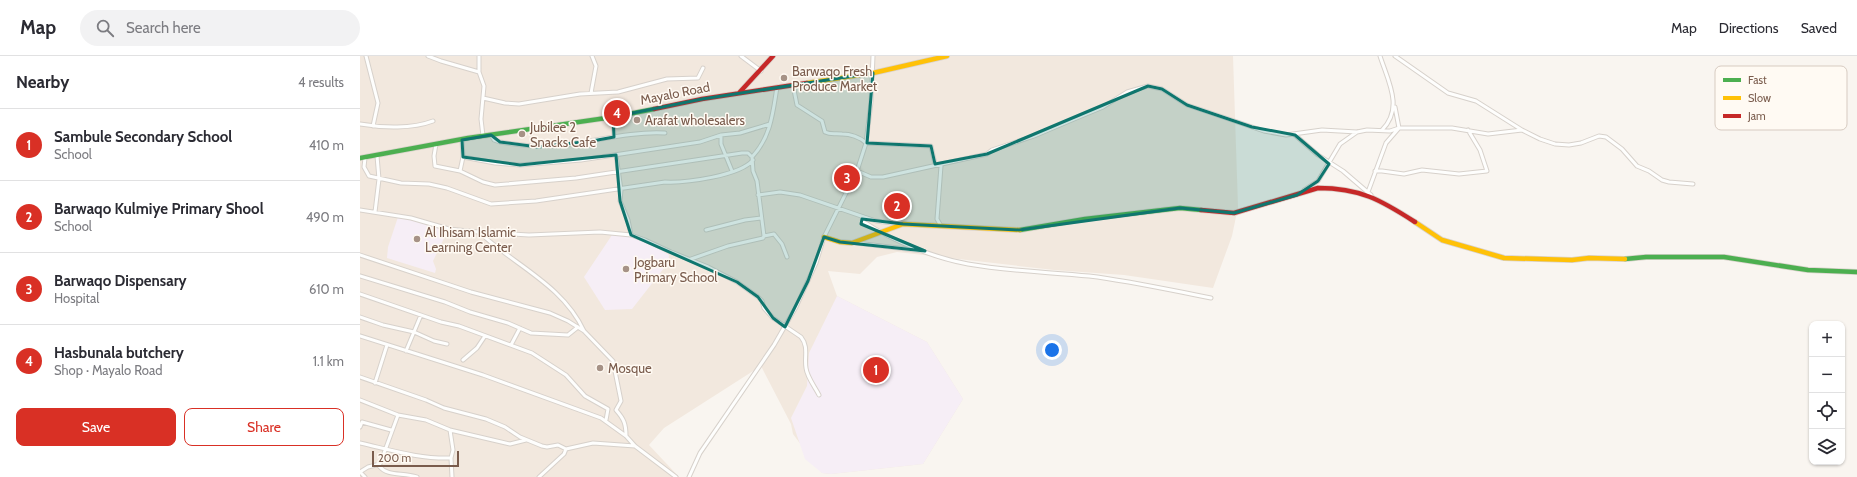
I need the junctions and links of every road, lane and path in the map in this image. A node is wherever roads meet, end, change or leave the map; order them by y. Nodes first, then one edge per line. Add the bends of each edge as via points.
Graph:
1 (366, 56) edge
2 (428, 56) edge
3 (479, 56) edge
4 (592, 56) edge
5 (741, 56) edge
6 (773, 56) edge
7 (873, 56) edge
8 (947, 56) edge
9 (1380, 56) edge
10 (1395, 56) edge
11 (703, 68) dead end
12 (761, 71) junction
13 (479, 72) junction
14 (873, 73) junction
15 (793, 84) junction
16 (777, 87) junction
17 (591, 93) junction
18 (739, 93) junction
19 (482, 98) junction
20 (1395, 107) junction
21 (613, 117) junction
22 (433, 120) dead end
23 (360, 124) edge
24 (770, 124) junction
25 (374, 126) junction
26 (1399, 128) junction
27 (1382, 130) junction
28 (1468, 130) junction
29 (1522, 130) junction
30 (1357, 132) junction
31 (664, 133) dead end
32 (1295, 134) junction
33 (721, 135) junction
34 (483, 136) junction
35 (491, 136) junction
36 (614, 137) junction
37 (462, 140) junction
38 (866, 143) junction
39 (436, 144) junction
40 (616, 155) junction
41 (724, 155) junction
42 (377, 156) junction
43 (362, 158) edge
44 (463, 158) junction
45 (752, 158) junction
46 (935, 164) junction
47 (1329, 164) junction
48 (460, 171) junction
49 (732, 171) junction
50 (857, 171) junction
51 (619, 172) junction
52 (1375, 172) junction
53 (379, 179) junction
54 (1693, 184) dead end
55 (621, 190) junction
56 (1368, 192) junction
57 (758, 195) junction
58 (1297, 195) junction
59 (1373, 196) junction
60 (839, 209) junction
61 (360, 210) edge
62 (375, 212) junction
63 (864, 216) junction
64 (761, 218) junction
65 (903, 224) junction
66 (940, 226) junction
67 (706, 230) dead end
68 (478, 232) junction
69 (880, 232) junction
70 (631, 236) junction
71 (764, 236) junction
72 (824, 237) junction
73 (856, 243) junction
74 (925, 251) junction
75 (360, 255) edge
76 (787, 256) dead end
77 (690, 259) junction
78 (1857, 272) edge
79 (360, 276) edge
80 (360, 294) edge
81 (1211, 298) dead end
82 (421, 315) junction
83 (360, 317) edge
84 (578, 327) junction
85 (785, 327) junction
86 (520, 328) junction
87 (584, 331) junction
88 (414, 332) junction
89 (360, 336) edge
90 (485, 336) junction
91 (447, 344) dead end
92 (387, 345) junction
93 (511, 345) junction
94 (406, 351) junction
95 (463, 360) dead end
96 (360, 377) edge
97 (375, 383) junction
98 (819, 394) dead end
99 (360, 400) edge
100 (608, 409) junction
101 (616, 410) junction
102 (398, 414) junction
103 (606, 420) junction
104 (360, 427) edge
105 (391, 430) junction
106 (450, 430) junction
107 (626, 436) junction
108 (526, 440) junction
109 (360, 443) edge
110 (635, 446) junction
111 (566, 448) junction
112 (385, 449) junction
113 (451, 458) junction
114 (379, 466) junction
115 (360, 472) edge
116 (365, 477) edge
117 (417, 477) edge
118 (452, 477) edge
119 (539, 477) edge
120 (676, 477) edge
121 (689, 477) edge

1 - 25 street via 378,103
2 - 13 street
3 - 13 street
4 - 17 street via 596,66
5 - 12 street
6 - 12 street
7 - 14 street
8 - 14 street, Mayalo Road
9 - 20 street via 1394,96
10 - 29 street via 1448,93 1476,101
11 - 17 street via 698,78 667,79 618,92
12 - 18 street
13 - 19 street via 484,86
14 - 15 street, Mayalo Road
14 - 38 street
15 - 16 street, Mayalo Road
15 - 38 street via 796,105 822,121 826,132 849,135
16 - 18 street, Mayalo Road
16 - 24 street
17 - 19 street via 519,104
18 - 21 street, Mayalo Road
19 - 34 street
20 - 26 street
20 - 27 street via 1387,126
21 - 35 street, Mayalo Road
21 - 36 street
22 - 25 street via 422,124
23 - 25 street
24 - 33 street via 740,133
24 - 45 street via 765,140
26 - 27 street
26 - 28 street
26 - 52 street via 1386,143
27 - 30 street
28 - 29 street via 1488,134
28 - 52 street via 1480,150 1486,171 1459,174 1422,170 1404,174 1382,170
29 - 54 street via 1540,139 1562,144 1581,143 1606,136 1637,166 1662,180
30 - 32 street via 1322,130
30 - 47 street via 1340,144
31 - 36 street via 648,132
32 - 46 street via 1272,133 1252,127 1187,104 1156,86 1148,86 1128,92 1103,107 987,154
32 - 47 street
33 - 40 street via 700,142
33 - 41 street
34 - 35 street, Mayalo Road
34 - 37 street, Mayalo Road
35 - 36 street via 500,142 538,147
37 - 39 street, Mayalo Road
37 - 44 street
38 - 46 street via 931,146
38 - 50 street
39 - 42 street, Mayalo Road
39 - 48 street via 435,166
40 - 44 street via 520,165
40 - 51 street
41 - 45 street via 742,152 748,153
41 - 49 street
41 - 51 street
42 - 43 street, Mayalo Road
42 - 53 street
43 - 53 street via 367,174
44 - 48 street
45 - 49 street via 748,164
45 - 57 street
46 - 50 street via 877,178
46 - 66 street via 941,166 937,219
47 - 56 street via 1343,171
47 - 58 street via 1318,181
48 - 51 street via 495,185 547,182
49 - 55 street via 715,177
50 - 60 street
51 - 55 street
52 - 56 street
53 - 55 street via 447,188 491,204
53 - 62 street
55 - 70 street via 620,201
56 - 59 street
57 - 60 street via 780,192 800,195
57 - 64 street
58 - 59 street via 1318,188 1329,188 1354,190
58 - 66 street via 1234,213 1180,208 1019,230
59 - 78 street via 1442,240 1504,258 1572,260 1724,257 1808,270
60 - 63 street
60 - 72 street
61 - 62 street
62 - 68 street via 411,218 449,229
63 - 65 street via 876,221
63 - 69 street via 864,222
64 - 67 street
64 - 71 street
65 - 66 street
65 - 69 street
68 - 70 street via 529,235 600,232
68 - 87 street via 541,280 566,303 577,316
69 - 73 street
69 - 74 street
70 - 77 street
71 - 76 street via 774,234
71 - 77 street
72 - 73 street
72 - 85 street via 808,281
73 - 74 street
74 - 81 street via 939,258 967,264 1122,281
75 - 84 street via 471,292 550,313
77 - 85 street via 746,288 762,301 764,308
79 - 86 street
80 - 82 street
82 - 88 street
82 - 90 street
83 - 88 street
84 - 86 street via 565,336 538,335
84 - 87 street
85 - 98 street via 804,341 806,370
85 - 121 street via 700,453
86 - 93 street
87 - 101 street via 613,361 621,401
88 - 91 street
88 - 94 street
89 - 92 street
90 - 93 street
90 - 95 street via 477,348
92 - 94 street
92 - 97 street
93 - 100 street via 553,365 585,396
94 - 103 street via 483,375
96 - 97 street
97 - 108 street via 444,408 486,419
99 - 102 street
100 - 101 street
100 - 103 street
101 - 107 street via 623,418
102 - 105 street
102 - 106 street via 426,420
103 - 107 street
104 - 105 street via 362,422
105 - 112 street
106 - 108 street via 510,444
106 - 113 street via 453,450
107 - 110 street
108 - 111 street via 547,447 558,445
109 - 112 street
110 - 111 street via 594,442
110 - 120 street
111 - 119 street via 564,454
112 - 113 street via 431,458
112 - 114 street
113 - 118 street
114 - 115 street via 368,467
114 - 117 street via 387,475
115 - 116 street

